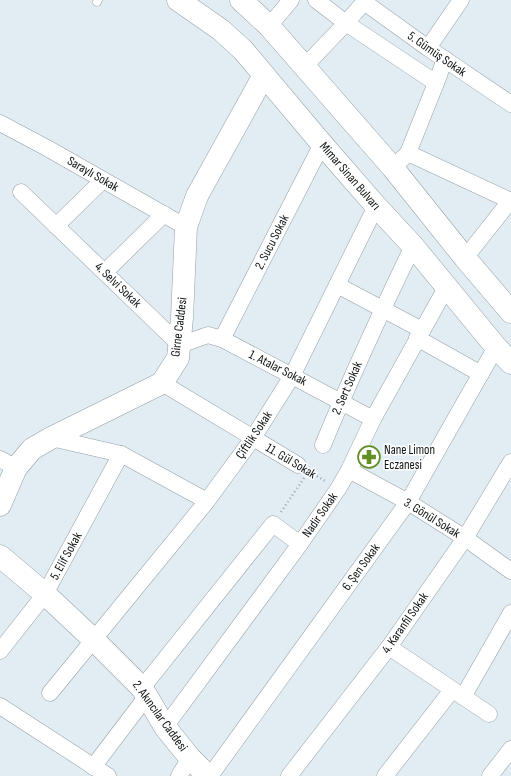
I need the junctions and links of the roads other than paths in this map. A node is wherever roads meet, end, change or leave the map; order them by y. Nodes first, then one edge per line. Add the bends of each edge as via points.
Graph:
1 (178, 0) edge
2 (240, 0) edge
3 (291, 0) edge
4 (316, 0) edge
5 (461, 0) edge
6 (365, 1) edge
7 (346, 23) junction
8 (269, 26) junction
9 (428, 48) junction
10 (445, 59) junction
11 (305, 66) junction
12 (264, 74) junction
13 (436, 84) junction
14 (511, 104) edge
15 (0, 123) edge
16 (322, 144) junction
17 (401, 161) junction
18 (103, 180) junction
19 (21, 192) dead end
20 (510, 201) edge
21 (376, 206) junction
22 (164, 214) junction
23 (56, 226) junction
24 (186, 227) junction
25 (413, 246) junction
26 (465, 258) junction
27 (105, 272) junction
28 (337, 285) junction
29 (446, 286) junction
30 (382, 309) junction
31 (511, 312) edge
32 (420, 334) junction
33 (222, 339) junction
34 (180, 344) junction
35 (496, 347) junction
36 (511, 363) edge
37 (481, 374) junction
38 (292, 376) junction
39 (162, 383) junction
40 (341, 402) junction
41 (373, 419) junction
42 (51, 438) junction
43 (253, 438) junction
44 (323, 445) dead end
45 (121, 454) junction
46 (511, 462) edge
47 (8, 463) edge
48 (303, 468) road end
49 (349, 470) junction
50 (207, 501) junction
51 (408, 502) junction
52 (0, 505) edge
53 (465, 538) junction
54 (300, 544) junction
55 (0, 556) edge
56 (511, 571) edge
57 (45, 594) junction
58 (511, 613) edge
59 (94, 640) junction
60 (389, 647) junction
61 (0, 651) edge
62 (144, 692) junction
63 (50, 693) dead end
64 (458, 694) junction
65 (0, 706) edge
66 (489, 714) dead end
67 (165, 727) junction
68 (511, 749) edge
69 (190, 758) junction
70 (93, 767) junction
71 (108, 776) edge
72 (179, 776) edge
73 (209, 776) edge
74 (289, 776) edge
75 (385, 776) edge
76 (490, 776) edge

1 - 12 main road, Mimar Sinan Bulvarı via 221,30
2 - 8 main road
3 - 8 street
4 - 7 street
5 - 9 street
6 - 7 street
6 - 9 street, 5. Gümüş Sokak
7 - 11 street
7 - 13 street
8 - 11 main road
9 - 10 street, 5. Gümüş Sokak
10 - 13 street
10 - 14 street, 5. Gümüş Sokak
11 - 17 main road
12 - 16 main road, Mimar Sinan Bulvarı
12 - 24 main road, Girne Caddesi via 197,196
13 - 17 street
15 - 18 street, Saraylı Sokak
16 - 21 main road, Mimar Sinan Bulvarı
16 - 33 street, 2. Sucu Sokak
17 - 20 street
17 - 26 main road
18 - 22 street, Saraylı Sokak
18 - 23 street
19 - 23 street, 4. Selvi Sokak
20 - 26 street
21 - 25 main road, Mimar Sinan Bulvarı
21 - 28 street, Çiftlik Sokak
22 - 24 street, Saraylı Sokak
22 - 27 street
23 - 27 street, 4. Selvi Sokak
24 - 34 main road, Girne Caddesi
25 - 29 main road, Mimar Sinan Bulvarı
25 - 30 street, 2. Sert Sokak
26 - 31 main road
27 - 34 street, 4. Selvi Sokak
28 - 30 street
28 - 38 street, Çiftlik Sokak
29 - 32 street, Nadir Sokak
29 - 35 main road, Mimar Sinan Bulvarı
30 - 32 street
30 - 40 street, 2. Sert Sokak
32 - 37 street
32 - 41 street, Nadir Sokak
33 - 34 street, 1. Atalar Sokak via 208,335
33 - 38 street, 1. Atalar Sokak
34 - 39 main road, Girne Caddesi via 178,358
35 - 36 main road, Mimar Sinan Bulvarı
35 - 37 street, 6. Şen Sokak
37 - 51 street, 6. Şen Sokak
38 - 40 street, 1. Atalar Sokak
38 - 43 street, Çiftlik Sokak
39 - 42 main road
39 - 43 street, 11. Gül Sokak
40 - 41 street, 1. Atalar Sokak
40 - 44 street, 2. Sert Sokak
41 - 49 street, Nadir Sokak
42 - 45 street
42 - 47 main road
43 - 48 street, 11. Gül Sokak
43 - 50 street, Çiftlik Sokak
45 - 50 street
45 - 57 street, 5. Elif Sokak
46 - 53 street, 4. Karanfil Sokak
47 - 52 main road
49 - 51 street, 3. Gönül Sokak
49 - 54 street, Nadir Sokak
50 - 59 street, Çiftlik Sokak
51 - 53 street, 3. Gönül Sokak
51 - 73 street, 6. Şen Sokak
53 - 56 street, 3. Gönül Sokak
53 - 60 street, 4. Karanfil Sokak
54 - 62 street via 272,524
54 - 67 street, Nadir Sokak
55 - 57 main road, 2. Akıncılar Caddesi
57 - 59 main road, 2. Akıncılar Caddesi
57 - 61 street, 5. Elif Sokak
58 - 64 street
59 - 62 main road, 2. Akıncılar Caddesi
59 - 63 street
60 - 64 street
60 - 74 street, 4. Karanfil Sokak
62 - 67 main road, 2. Akıncılar Caddesi
62 - 70 street
64 - 66 street
64 - 75 street
65 - 70 street
67 - 69 main road, 2. Akıncılar Caddesi
68 - 76 street
69 - 72 street
69 - 73 main road, 2. Akıncılar Caddesi
70 - 71 street

